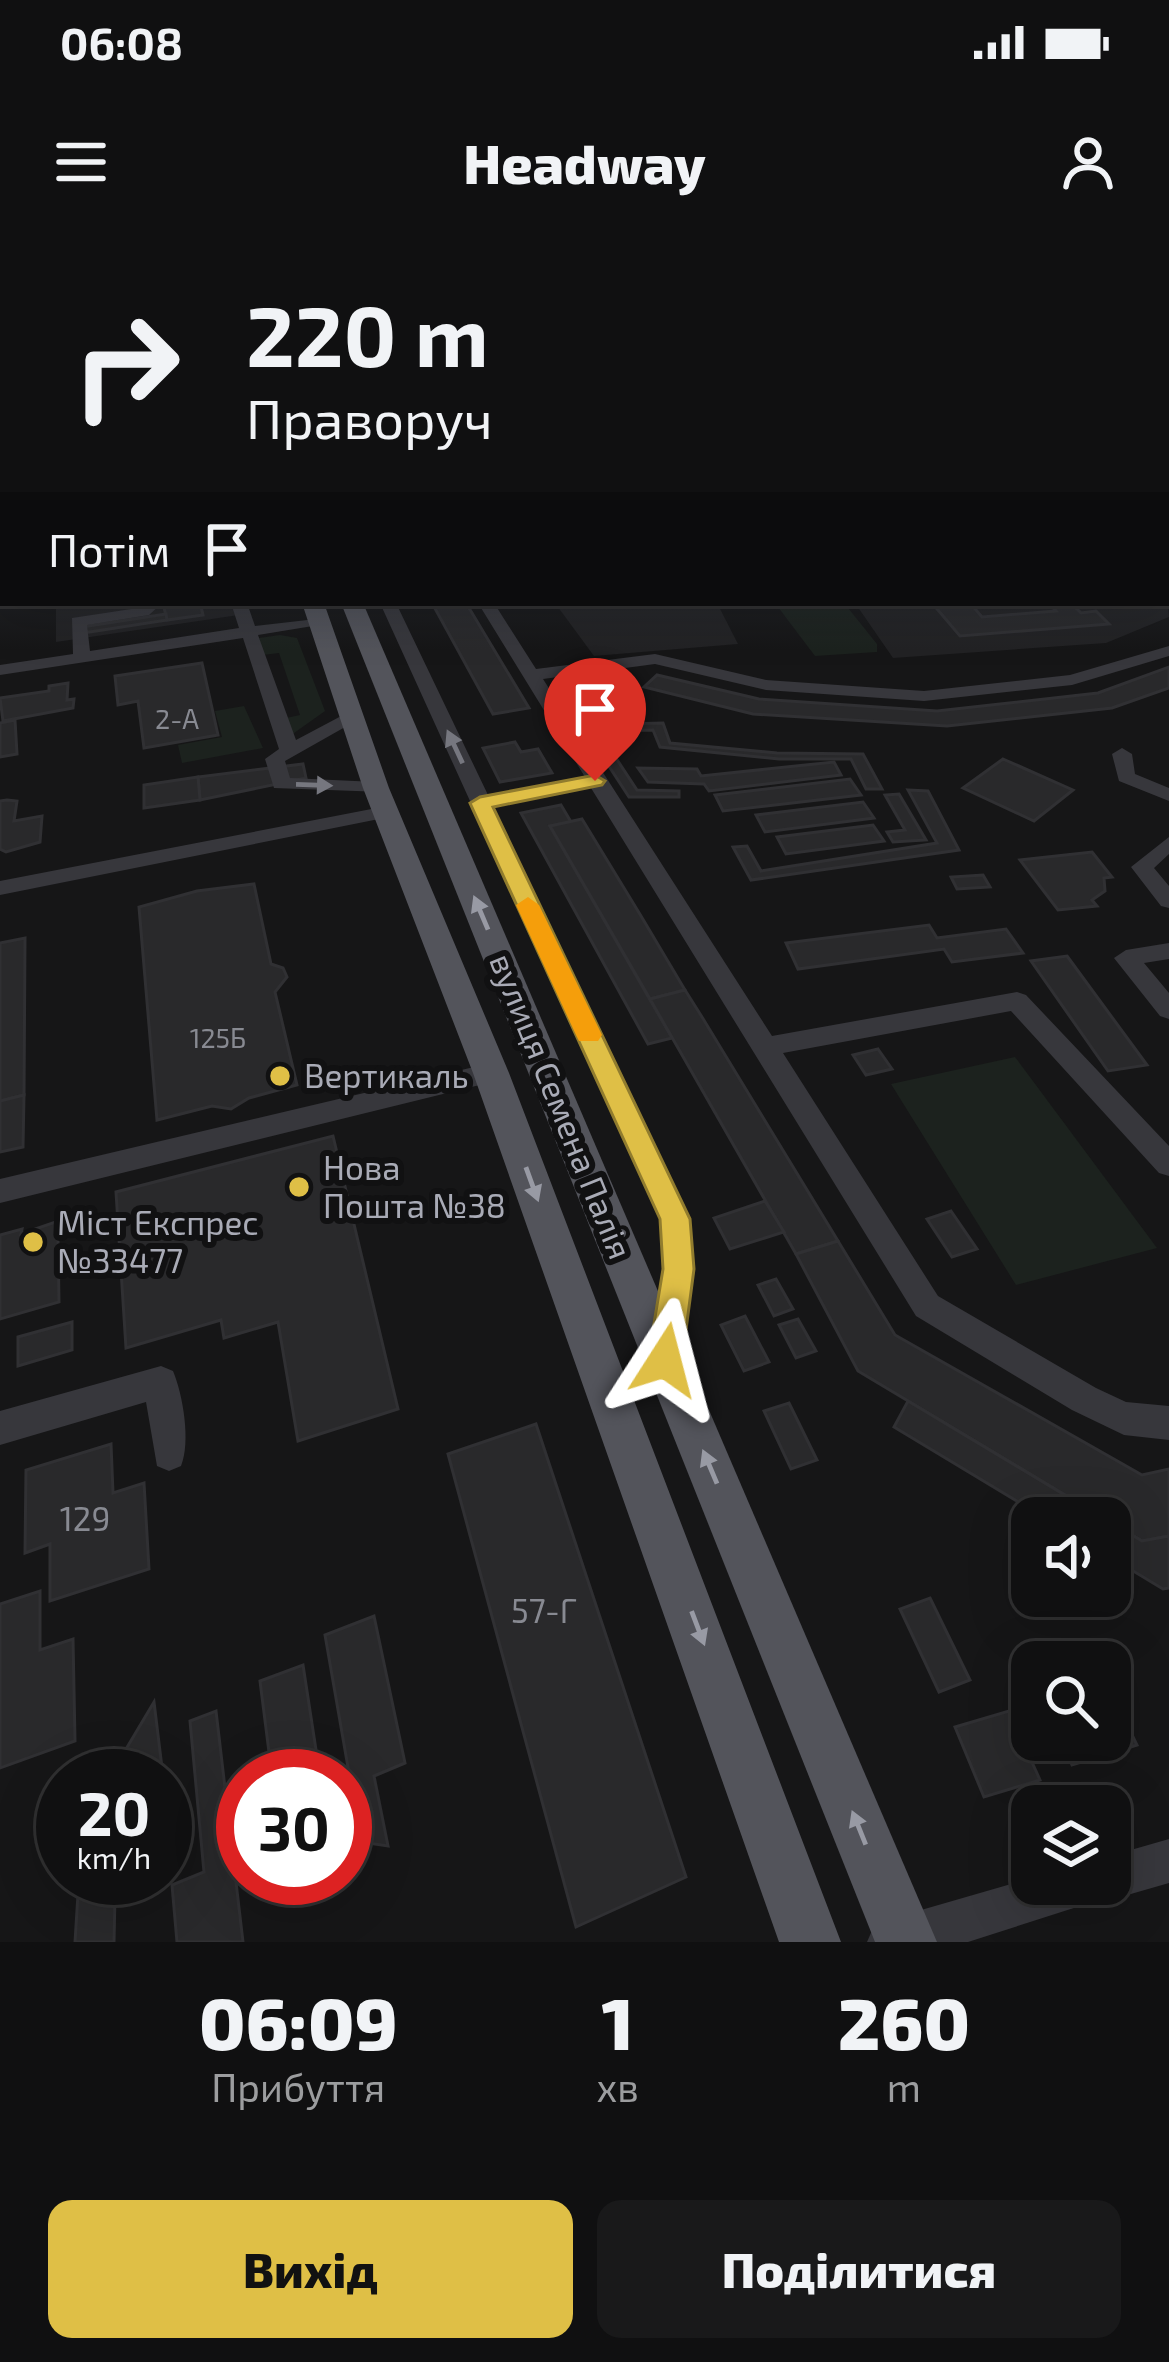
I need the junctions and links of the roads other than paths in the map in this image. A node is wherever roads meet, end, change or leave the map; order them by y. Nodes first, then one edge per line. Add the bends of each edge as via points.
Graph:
1 (150, 606) edge
2 (240, 606) edge
3 (389, 606) edge
4 (488, 606) edge
5 (328, 609) edge
6 (250, 632) junction
7 (1169, 651) edge
8 (82, 657) junction
9 (0, 670) edge
10 (530, 675) junction
11 (352, 718) junction
12 (290, 752) junction
13 (1122, 754) dead end
14 (595, 781) junction
15 (1169, 795) edge
16 (381, 800) junction
17 (480, 803) junction
18 (1169, 843) edge
19 (0, 888) edge
20 (1169, 901) edge
21 (1169, 951) edge
22 (1169, 1010) edge
23 (765, 1047) junction
24 (491, 1073) junction
25 (1169, 1165) edge
26 (0, 1191) edge
27 (665, 1360) junction
28 (1169, 1423) edge
29 (0, 1428) edge
30 (169, 1454) dead end
31 (1169, 1862) edge
32 (1131, 1872) edge
33 (1018, 1905) edge
34 (900, 1940) edge
35 (809, 1942) edge

1 - 8 street via 78,621
2 - 6 street
17 -> 3 street
4 - 10 street
5 - 6 street
5 - 11 main road, вулиця Семена Палія
27 -> 5 main road, вулиця Семена Палія
6 - 8 street
6 - 12 street
7 - 10 street via 1072,680 924,696 766,685 655,659
8 - 9 street via 31,655
10 - 14 street
11 - 12 street
11 - 16 main road, вулиця Семена Палія
12 -> 16 street via 275,759 281,784
13 - 15 street via 1126,778
14 - 17 street
14 - 23 street
16 - 19 street
16 - 24 main road, вулиця Семена Палія
17 - 27 street via 675,1219 679,1269
18 - 20 street via 1142,868
21 - 22 street via 1126,958
23 - 25 street via 1017,1001
23 - 28 street via 927,1306 1124,1418
24 - 26 street
24 -> 35 main road, вулиця Семена Палія
34 -> 27 main road, вулиця Семена Палія
29 - 30 street via 161,1382
31 - 32 street
33 - 34 street

